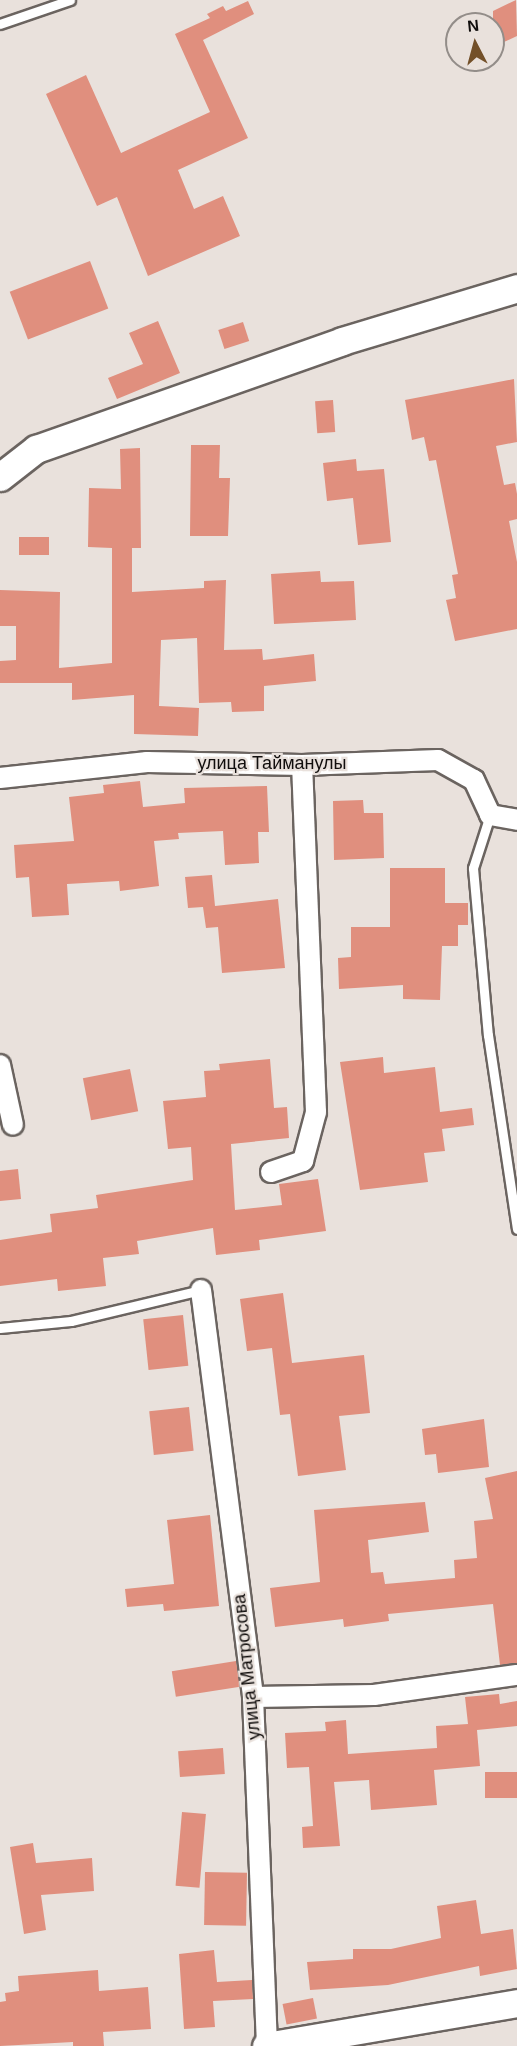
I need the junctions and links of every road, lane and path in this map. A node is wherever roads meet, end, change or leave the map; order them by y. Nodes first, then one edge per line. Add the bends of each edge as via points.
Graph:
1 (70, 0) edge
2 (0, 24) edge
3 (517, 288) edge
4 (0, 477) edge
5 (302, 765) junction
6 (0, 778) edge
7 (490, 814) junction
8 (517, 820) edge
9 (0, 1065) edge
10 (14, 1125) dead end
11 (271, 1172) dead end
12 (517, 1230) edge
13 (201, 1290) joint
14 (0, 1328) edge
15 (517, 1675) edge
16 (253, 1697) junction
17 (517, 2002) edge
18 (306, 2042) edge
19 (267, 2046) edge

1 - 2 lane
3 - 4 main road via 342,341 36,449
5 - 6 street, улица Тайманулы via 147,762
5 - 7 street, улица Тайманулы via 438,760 474,780
5 - 11 street via 316,1112 303,1161
7 - 8 street
7 - 12 lane via 473,868 488,1035
9 - 10 street
13 - 14 lane via 71,1321
13 - 16 street, улица Матросова
15 - 16 street via 374,1695
16 - 19 street, улица Матросова
17 - 18 main road
18 - 19 main road

